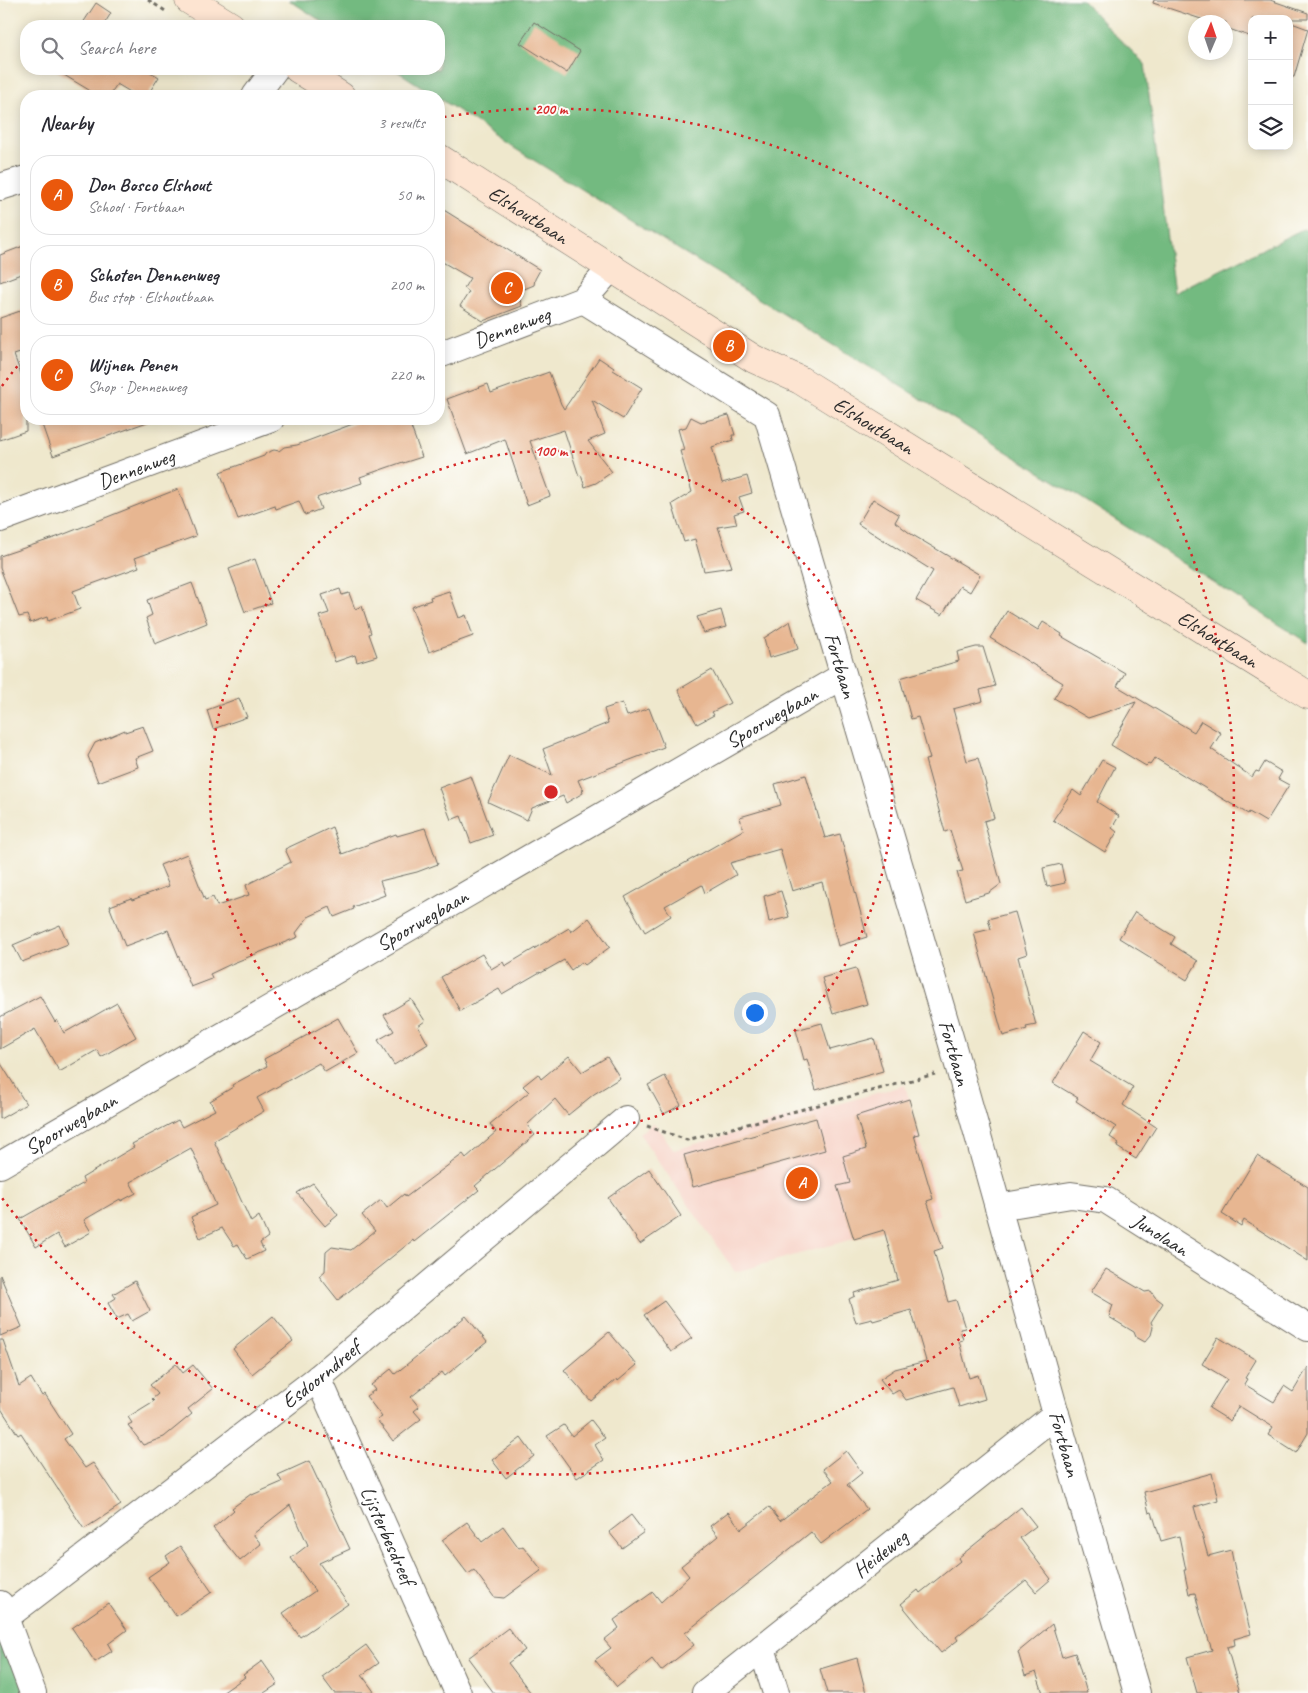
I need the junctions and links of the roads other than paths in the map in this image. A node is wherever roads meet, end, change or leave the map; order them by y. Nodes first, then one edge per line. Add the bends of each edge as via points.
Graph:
1 (189, 0) edge
2 (221, 20) edge
3 (270, 75) edge
4 (308, 75) edge
5 (259, 90) edge
6 (331, 90) edge
7 (445, 162) edge
8 (20, 181) edge
9 (0, 187) edge
10 (612, 267) junction
11 (583, 300) junction
12 (445, 353) edge
13 (255, 425) edge
14 (0, 519) edge
15 (843, 676) junction
16 (1308, 695) edge
17 (626, 1118) road end
18 (0, 1165) edge
19 (998, 1207) junction
20 (1308, 1328) edge
21 (318, 1378) junction
22 (1056, 1414) junction
23 (3, 1611) edge
24 (762, 1648) junction
25 (33, 1693) edge
26 (458, 1693) edge
27 (705, 1693) edge
28 (776, 1693) edge
29 (1138, 1693) edge

1 - 2 main road
3 - 5 street
4 - 6 main road
7 - 10 main road, Elshoutbaan
8 - 9 street
10 - 11 street
10 - 16 main road, Elshoutbaan via 754,359 800,380
11 - 12 street, Dennenweg
11 - 15 street, Fortbaan via 767,415
13 - 14 street, Dennenweg
15 - 18 street, Spoorwegbaan
15 - 19 street, Fortbaan
17 - 21 street, Esdoorndreef
19 - 20 street, Junolaan via 1071,1195 1106,1200
19 - 22 street, Fortbaan
21 - 23 street, Esdoorndreef
21 - 26 street, Lijsterbesdreef
22 - 24 street, Heideweg
22 - 29 street, Fortbaan
23 - 25 street
24 - 27 street, Heideweg
24 - 28 street

